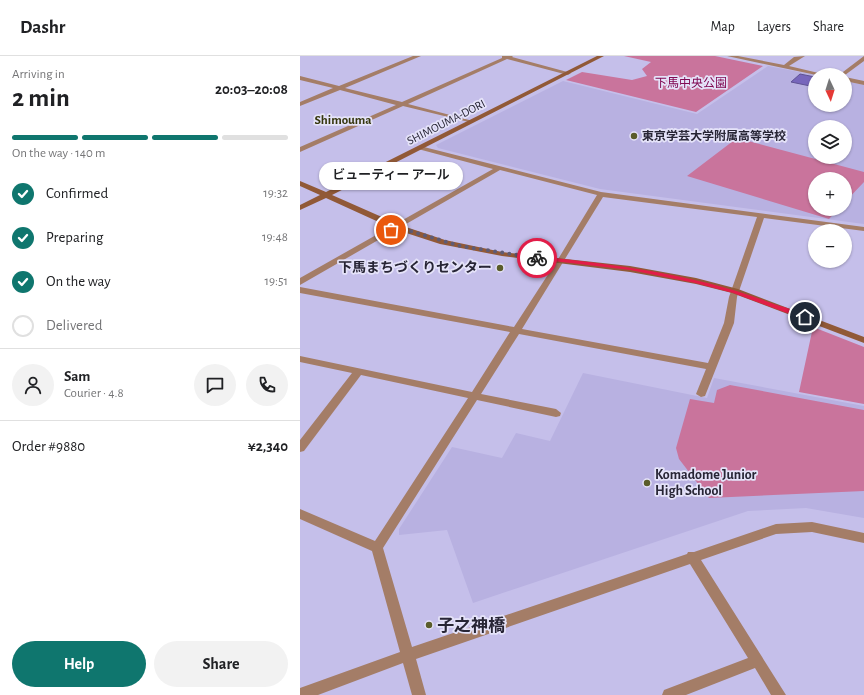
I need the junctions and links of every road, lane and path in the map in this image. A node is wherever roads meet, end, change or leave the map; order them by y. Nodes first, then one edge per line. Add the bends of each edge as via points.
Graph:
1 (418, 56) edge
2 (506, 56) edge
3 (602, 56) edge
4 (730, 56) edge
5 (802, 56) edge
6 (864, 58) edge
7 (785, 67) junction
8 (851, 68) edge
9 (808, 72) edge
10 (568, 73) junction
11 (300, 78) edge
12 (852, 80) edge
13 (864, 83) edge
14 (339, 88) junction
15 (300, 104) edge
16 (402, 104) junction
17 (471, 122) junction
18 (420, 148) junction
19 (300, 150) edge
20 (499, 168) junction
21 (300, 183) edge
22 (601, 194) junction
23 (326, 195) junction
24 (300, 208) edge
25 (761, 216) junction
26 (397, 227) junction
27 (864, 229) edge
28 (561, 260) junction
29 (300, 282) edge
30 (300, 290) edge
31 (735, 291) junction
32 (515, 331) junction
33 (864, 340) edge
34 (300, 359) edge
35 (710, 367) junction
36 (358, 371) junction
37 (701, 394) dead end
38 (474, 395) junction
39 (556, 413) dead end
40 (300, 448) edge
41 (300, 514) edge
42 (864, 538) edge
43 (377, 548) junction
44 (692, 556) junction
45 (408, 655) junction
46 (757, 661) junction
47 (300, 695) edge
48 (419, 695) edge
49 (669, 695) edge
50 (779, 695) edge

1 - 14 street
2 - 10 street
2 - 16 street
3 - 10 street, SHIMOUMA-DORI
4 - 7 street
5 - 7 street
6 - 8 street
7 - 9 street
10 - 17 street, SHIMOUMA-DORI
11 - 14 street
12 - 13 street
14 - 15 street
14 - 16 street
16 - 17 street
16 - 19 street
17 - 18 street, SHIMOUMA-DORI
18 - 20 street
18 - 23 street, SHIMOUMA-DORI
20 - 22 street
20 - 26 street
21 - 23 street
22 - 25 street
22 - 28 street
23 - 24 street, SHIMOUMA-DORI
23 - 26 street
25 - 27 street
25 - 31 street
26 - 28 street via 460,246 516,256
26 - 29 street
28 - 31 street via 656,273
28 - 32 street
30 - 32 street
31 - 33 street
31 - 35 street via 729,323
32 - 35 street
32 - 38 street
34 - 36 street
35 - 37 street
36 - 38 street
36 - 40 street
38 - 39 street
38 - 43 street
41 - 43 street
42 - 44 street via 812,527 776,528
43 - 45 street
44 - 45 street
44 - 46 street
45 - 47 street
45 - 48 street
46 - 49 street
46 - 50 street

